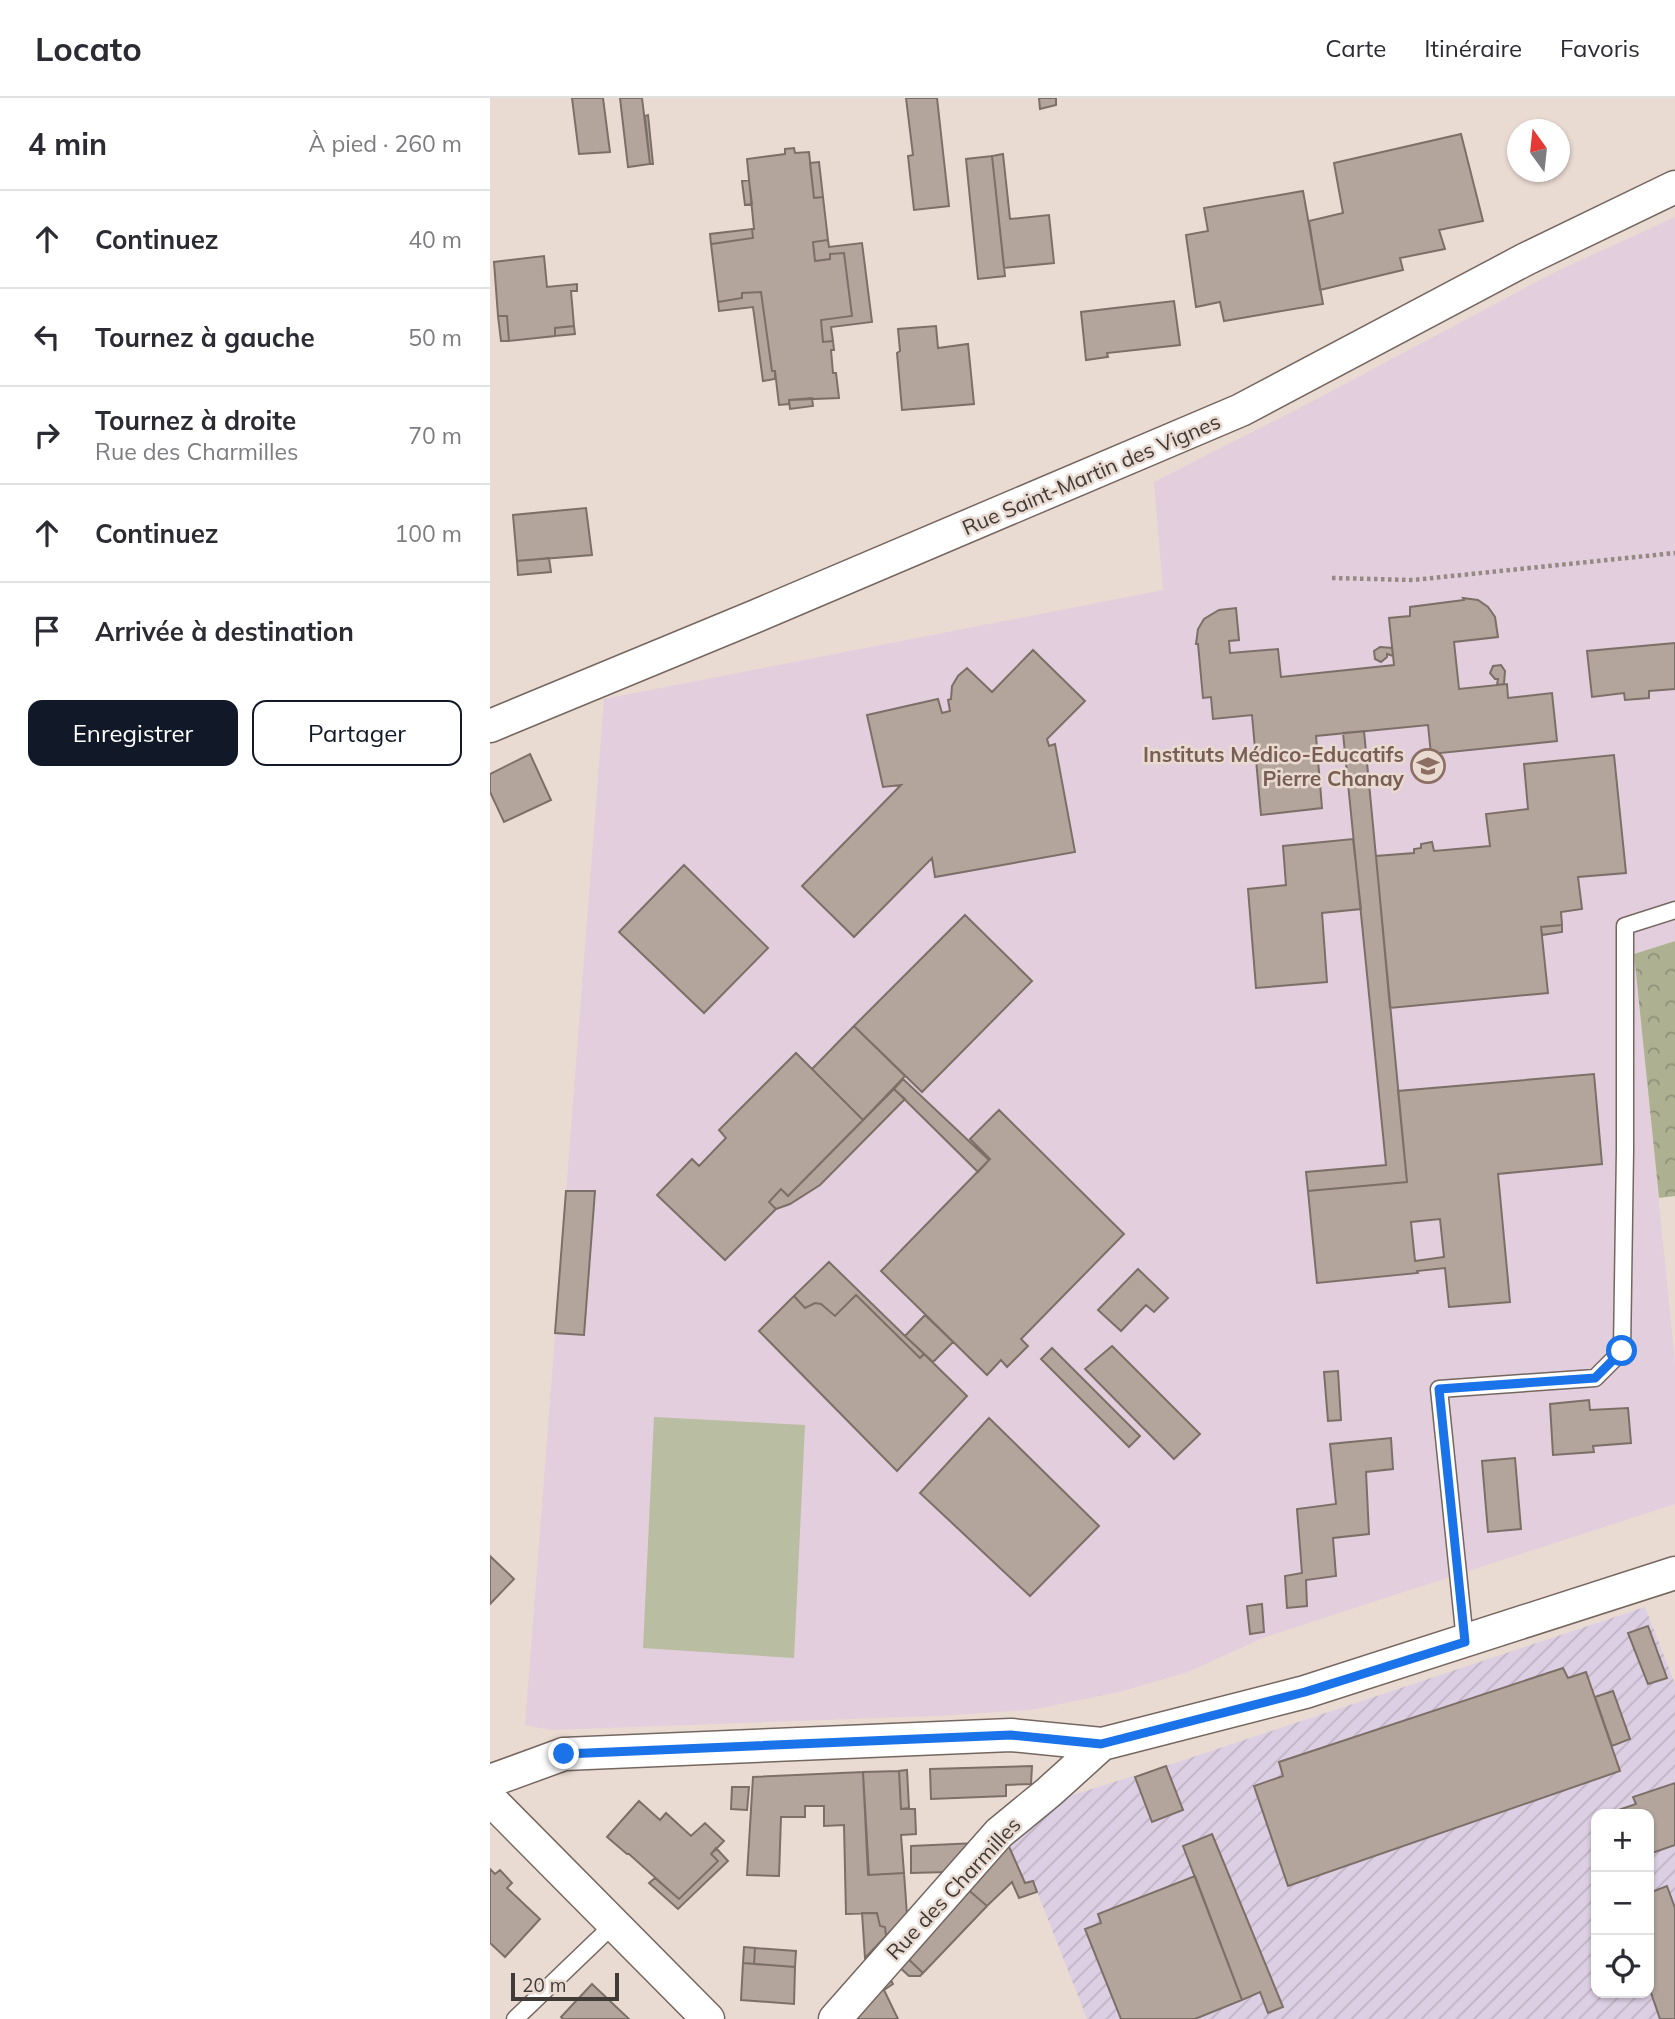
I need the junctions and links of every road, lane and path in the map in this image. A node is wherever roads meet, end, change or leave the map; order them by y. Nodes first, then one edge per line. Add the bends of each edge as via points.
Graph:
1 (1675, 187) edge
2 (1675, 552) edge
3 (1332, 578) dead end
4 (490, 726) edge
5 (1675, 910) edge
6 (1675, 1573) edge
7 (1465, 1642) junction
8 (1101, 1744) junction
9 (490, 1781) edge
10 (490, 1799) edge
11 (614, 1924) junction
12 (515, 2019) edge
13 (708, 2019) edge
14 (835, 2019) edge

1 - 4 street, Rue Saint-Martin des Vignes via 1525,259 1241,410
2 - 3 path via 1413,580
5 - 7 lane via 1625,926 1622,1351 1595,1378 1439,1389
6 - 7 street, Rue des Charmilles
7 - 8 street, Rue des Charmilles via 1305,1692
8 - 9 street via 1011,1735 564,1754
8 - 14 street, Rue des Charmilles via 999,1833
10 - 11 street
11 - 12 lane
11 - 13 street

